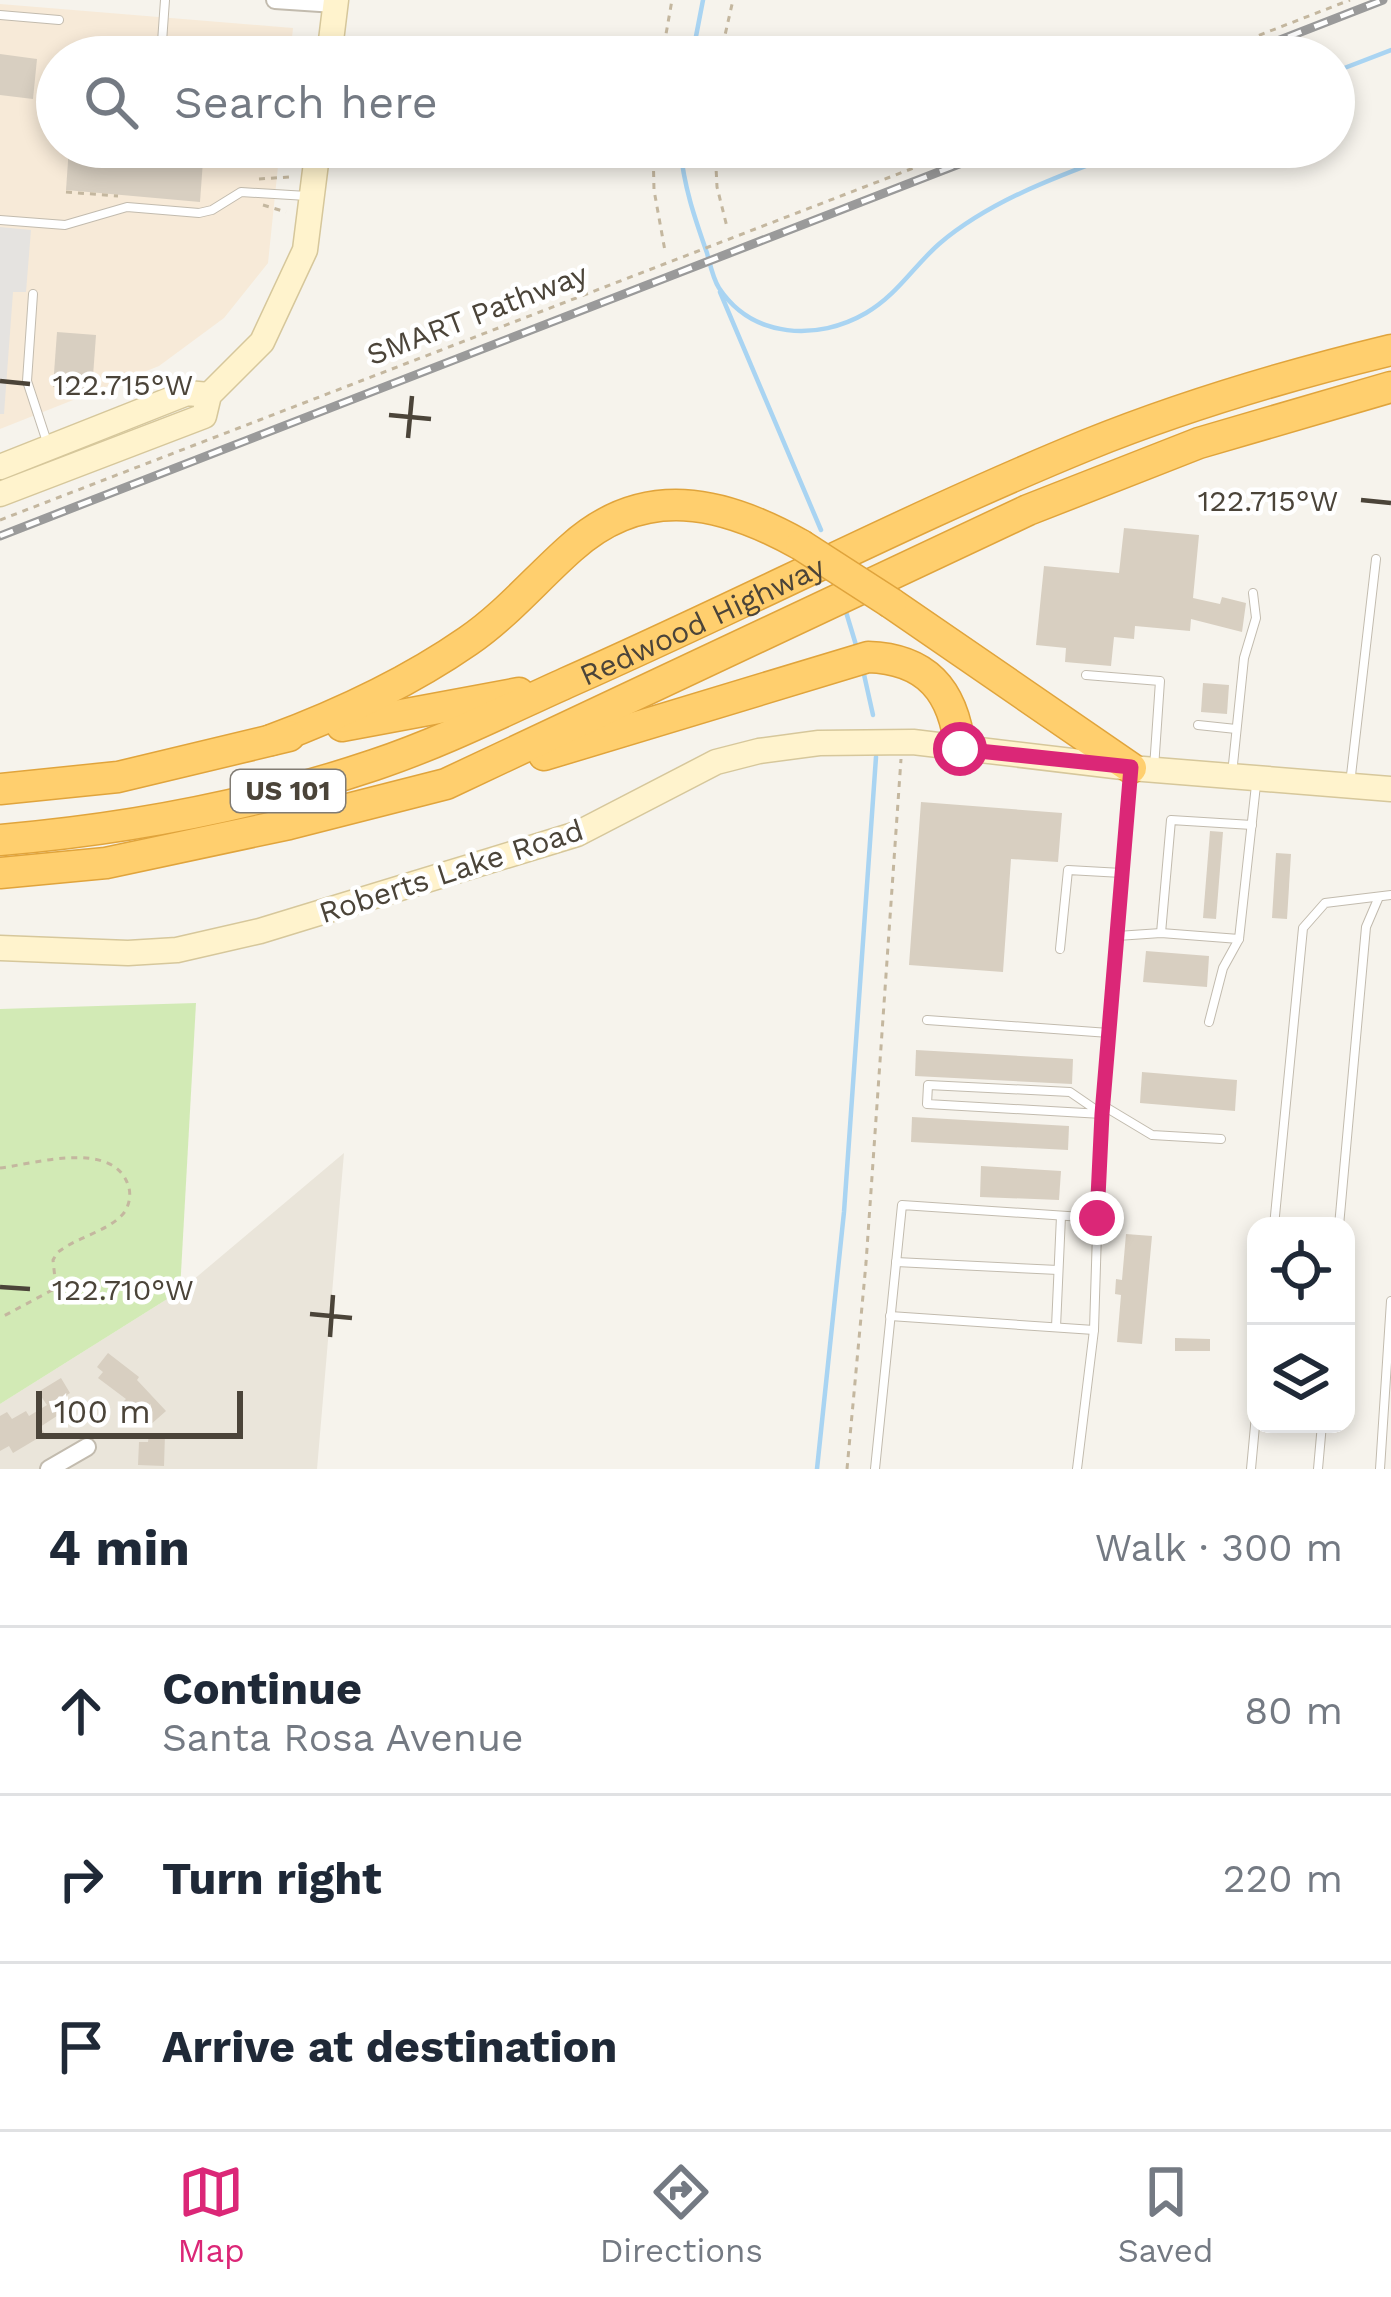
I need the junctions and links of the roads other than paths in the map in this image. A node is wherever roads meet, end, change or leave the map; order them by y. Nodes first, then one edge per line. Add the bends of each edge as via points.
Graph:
1 (165, 0) edge
2 (275, 0) edge
3 (336, 2) edge
4 (0, 15) edge
5 (59, 20) dead end
6 (162, 36) edge
7 (332, 36) edge
8 (314, 168) edge
9 (311, 196) junction
10 (0, 220) edge
11 (33, 294) dead end
12 (1391, 350) edge
13 (1391, 387) edge
14 (54, 460) junction
15 (0, 467) edge
16 (0, 494) edge
17 (1376, 559) dead end
18 (1253, 593) dead end
19 (1086, 676) dead end
20 (560, 686) junction
21 (1198, 725) dead end
22 (1236, 729) junction
23 (271, 740) junction
24 (960, 749) junction
25 (1142, 768) junction
26 (1244, 777) junction
27 (446, 784) junction
28 (1350, 786) junction
29 (1391, 789) edge
30 (0, 790) edge
31 (1252, 825) junction
32 (0, 840) edge
33 (0, 873) edge
34 (1122, 873) junction
35 (1391, 895) edge
36 (1379, 898) junction
37 (1161, 933) junction
38 (1117, 936) junction
39 (1239, 939) junction
40 (0, 948) edge
41 (1060, 949) dead end
42 (927, 1020) dead end
43 (1209, 1022) dead end
44 (1108, 1033) junction
45 (1102, 1109) junction
46 (1221, 1139) dead end
47 (1060, 1216) junction
48 (1275, 1217) edge
49 (1340, 1217) edge
50 (1097, 1218) junction
51 (896, 1262) junction
52 (1058, 1270) junction
53 (1391, 1301) edge
54 (890, 1316) junction
55 (1056, 1327) junction
56 (1094, 1330) junction
57 (1254, 1433) edge
58 (1321, 1433) edge
59 (87, 1447) dead end
60 (50, 1469) edge
61 (874, 1469) edge
62 (1077, 1469) edge
63 (1251, 1469) edge
64 (1318, 1469) edge
65 (1380, 1469) edge

1 - 6 lane
2 - 3 street
3 - 7 street
4 - 5 lane
8 - 9 street
9 - 10 lane via 241,192 212,210 127,207 65,225
9 - 14 street via 305,250 262,342 209,394 204,416
11 - 14 lane via 27,381
12 - 20 highway, Redwood Highway / US 101 via 1257,385 1088,445
13 - 27 highway, Redwood Highway / US 101 via 1199,443 1028,510
14 - 15 street
14 - 16 street
17 - 28 lane
18 - 22 lane via 1256,618
19 - 25 lane via 1160,681
20 - 23 highway
20 - 32 highway, Redwood Highway / US 101 via 438,741 266,798 149,823
21 - 22 lane
22 - 26 lane
23 - 25 highway, bridge via 354,710 472,638 586,535 622,515 704,506 801,545
23 - 30 highway via 118,777
24 - 25 street, Roberts Lake Road
24 - 27 highway via 945,694 909,664 868,657
24 - 40 street, Roberts Lake Road via 864,740 759,751 716,762 577,834 260,931 177,950
25 - 26 street, Roberts Lake Road
25 - 34 lane
26 - 28 street, Roberts Lake Road
26 - 31 lane
27 - 33 highway, Redwood Highway / US 101 via 106,863
28 - 29 street, Roberts Lake Road
31 - 37 lane via 1171,820
31 - 39 lane
34 - 38 lane
34 - 41 lane via 1068,870
35 - 36 lane
36 - 48 lane via 1325,903 1303,928
36 - 49 lane via 1366,927
37 - 38 lane
37 - 39 lane
38 - 44 lane
39 - 43 lane
42 - 44 lane
44 - 45 lane
45 - 45 lane via 927,1104 928,1085 1070,1092
45 - 46 lane via 1152,1135
45 - 50 lane
47 - 50 lane
47 - 51 lane via 902,1205
47 - 52 lane
50 - 56 lane
51 - 52 lane
51 - 54 lane
52 - 55 lane
53 - 65 lane
54 - 55 lane
54 - 61 lane
55 - 56 lane
56 - 62 lane
57 - 63 lane
58 - 64 lane
59 - 60 street

